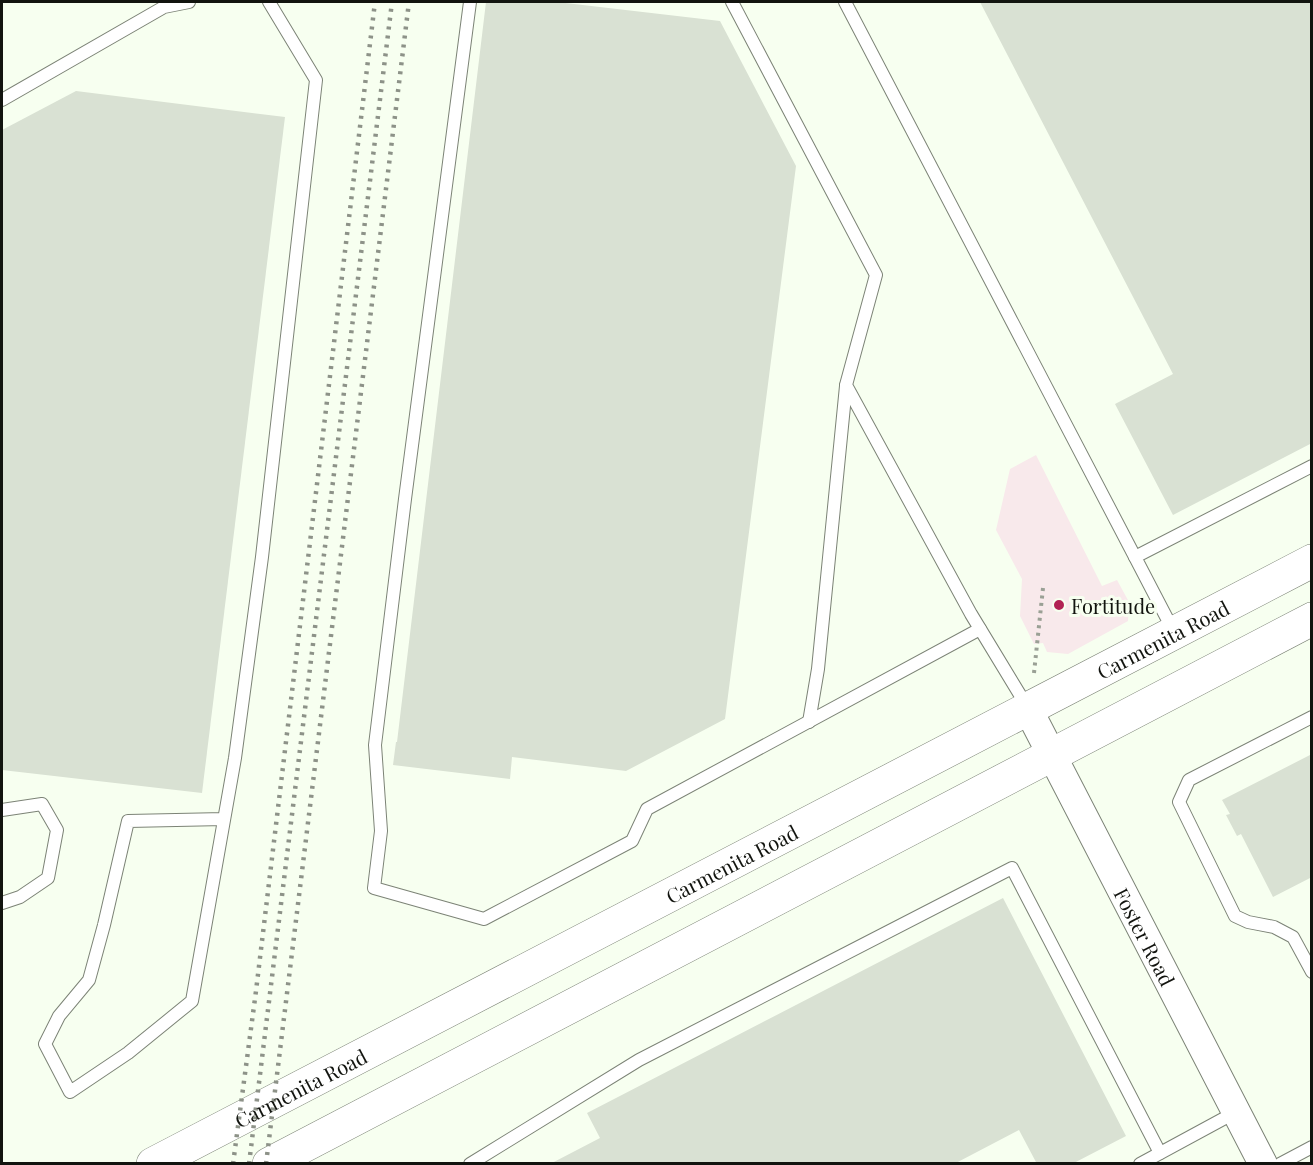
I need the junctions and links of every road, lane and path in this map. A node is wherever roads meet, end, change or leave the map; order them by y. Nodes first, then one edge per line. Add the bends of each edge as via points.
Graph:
1 (189, 2) edge
2 (269, 2) edge
3 (470, 2) edge
4 (732, 2) edge
5 (845, 2) edge
6 (2, 100) edge
7 (846, 386) junction
8 (1311, 466) edge
9 (1135, 557) junction
10 (1311, 561) edge
11 (1043, 588) dead end
12 (1311, 618) edge
13 (980, 630) junction
14 (1174, 633) junction
15 (1028, 709) junction
16 (1311, 717) edge
17 (809, 722) junction
18 (1052, 754) junction
19 (2, 810) edge
20 (224, 819) junction
21 (2, 903) edge
22 (1311, 972) edge
23 (1236, 1112) junction
24 (1311, 1147) edge
25 (1160, 1153) junction
26 (153, 1164) edge
27 (268, 1164) edge
28 (470, 1164) edge
29 (1140, 1164) edge
30 (1263, 1164) edge
31 (1280, 1164) edge

1 - 6 lane via 164,7
2 - 20 lane via 316,80 262,557
3 - 17 lane via 375,745 381,831 374,888 484,919 632,842 647,809
4 - 7 lane via 876,275
5 - 9 lane
7 - 13 lane
7 - 17 lane via 818,669
8 - 9 lane
9 - 14 lane
10 - 14 main road, Carmenita Road
11 - 15 path
12 - 18 main road
13 - 15 lane
13 - 17 lane
14 - 15 main road, Carmenita Road
15 - 18 street, Foster Road
15 - 26 main road, Carmenita Road
16 - 22 lane via 1189,780 1179,802 1235,916 1293,937
18 - 23 street, Foster Road
18 - 27 main road
19 - 21 lane via 42,804 57,830 48,878 20,897
20 - 20 lane via 128,821 89,980 59,1016 45,1044 70,1092 128,1053 192,1001
23 - 25 lane
23 - 30 street, Foster Road
24 - 31 lane
25 - 28 lane via 1012,868 639,1060
25 - 29 lane

